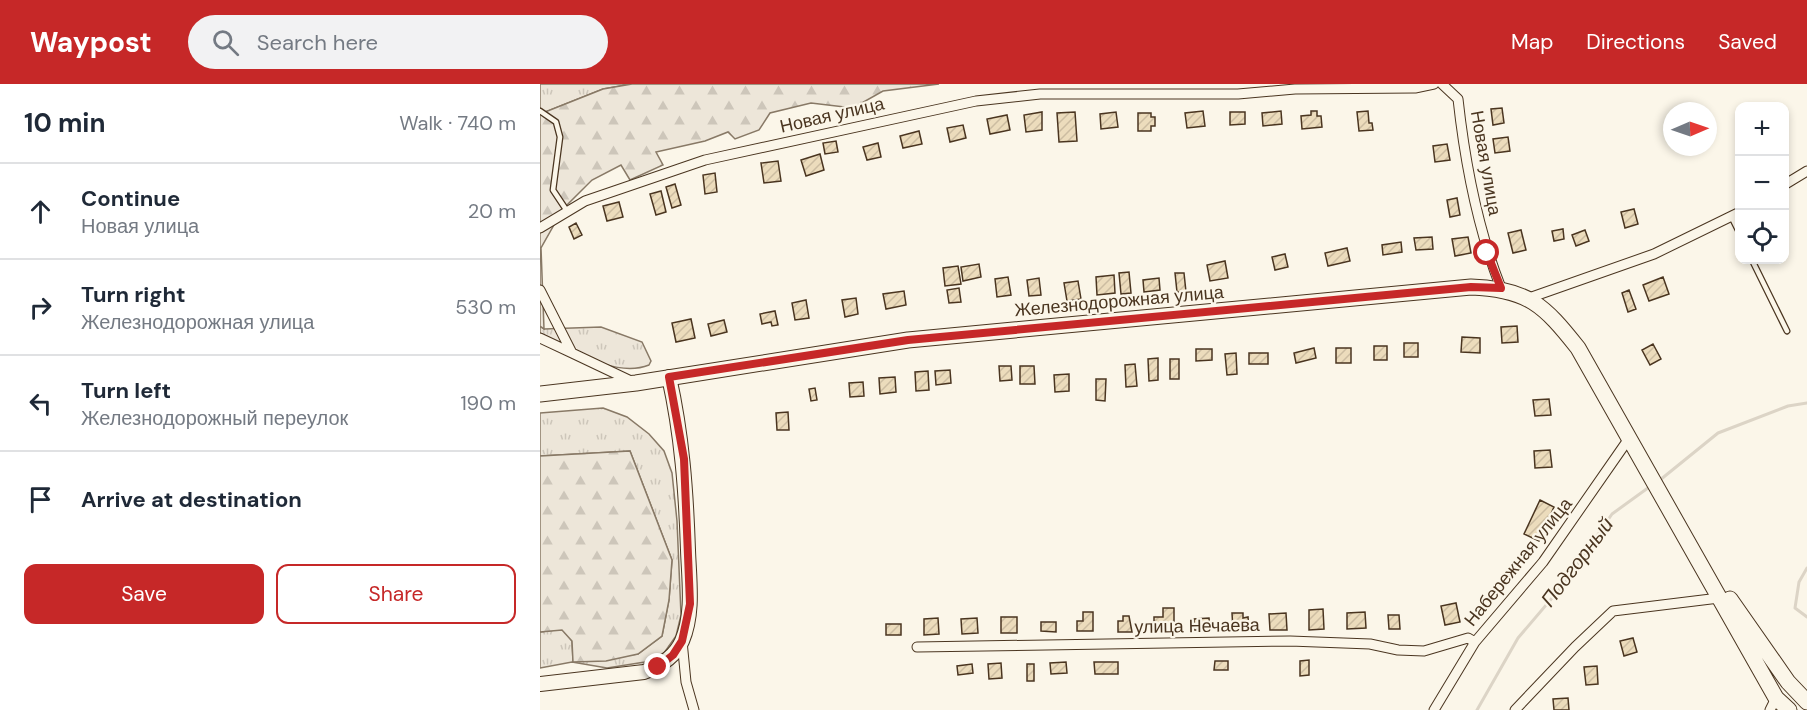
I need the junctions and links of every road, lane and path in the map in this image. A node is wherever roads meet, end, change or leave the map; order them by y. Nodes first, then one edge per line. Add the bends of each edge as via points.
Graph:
1 (1434, 84) edge
2 (1442, 84) edge
3 (540, 111) edge
4 (1807, 171) edge
5 (1789, 182) edge
6 (567, 211) junction
7 (1735, 214) edge
8 (540, 228) edge
9 (1754, 264) edge
10 (1501, 288) junction
11 (540, 290) edge
12 (1529, 298) junction
13 (1787, 331) dead end
14 (540, 338) edge
15 (572, 353) junction
16 (669, 377) junction
17 (636, 383) junction
18 (540, 394) edge
19 (1630, 437) junction
20 (1674, 518) junction
21 (1719, 598) junction
22 (682, 641) junction
23 (1475, 642) junction
24 (917, 647) dead end
25 (540, 684) edge
26 (1802, 689) edge
27 (1807, 702) edge
28 (1773, 704) edge
29 (694, 710) edge
30 (1434, 710) edge
31 (1515, 710) edge
32 (1789, 710) edge

1 - 6 street, Новая улица via 1415,88 1238,94 1040,94 976,100 705,160 585,201
2 - 10 street, Новая улица via 1458,99 1464,154 1487,253
3 - 6 lane via 556,122 560,137 553,190
4 - 5 street
6 - 8 street, Новая улица
7 - 12 street via 1654,254
9 - 13 lane
10 - 12 main road, Железнодорожная улица
10 - 16 main road, Железнодорожная улица via 1471,287 908,340
11 - 15 street
12 - 19 main road, Железнодорожная улица via 1555,319 1578,348
14 - 15 street
15 - 17 street
16 - 17 main road, Железнодорожная улица
16 - 22 main road via 687,496 690,604
17 - 18 main road, Железнодорожная улица
19 - 20 main road, Железнодорожная улица
19 - 23 street, Набережная улица via 1543,562
20 - 21 main road
20 - 26 main road
21 - 28 main road
21 - 31 street via 1613,611
22 - 25 main road via 673,655 644,672
22 - 29 street via 686,682
23 - 24 street, улица Нечаева via 1468,639 1424,651 1290,641
23 - 30 street, Набережная улица
26 - 27 main road
28 - 32 main road

